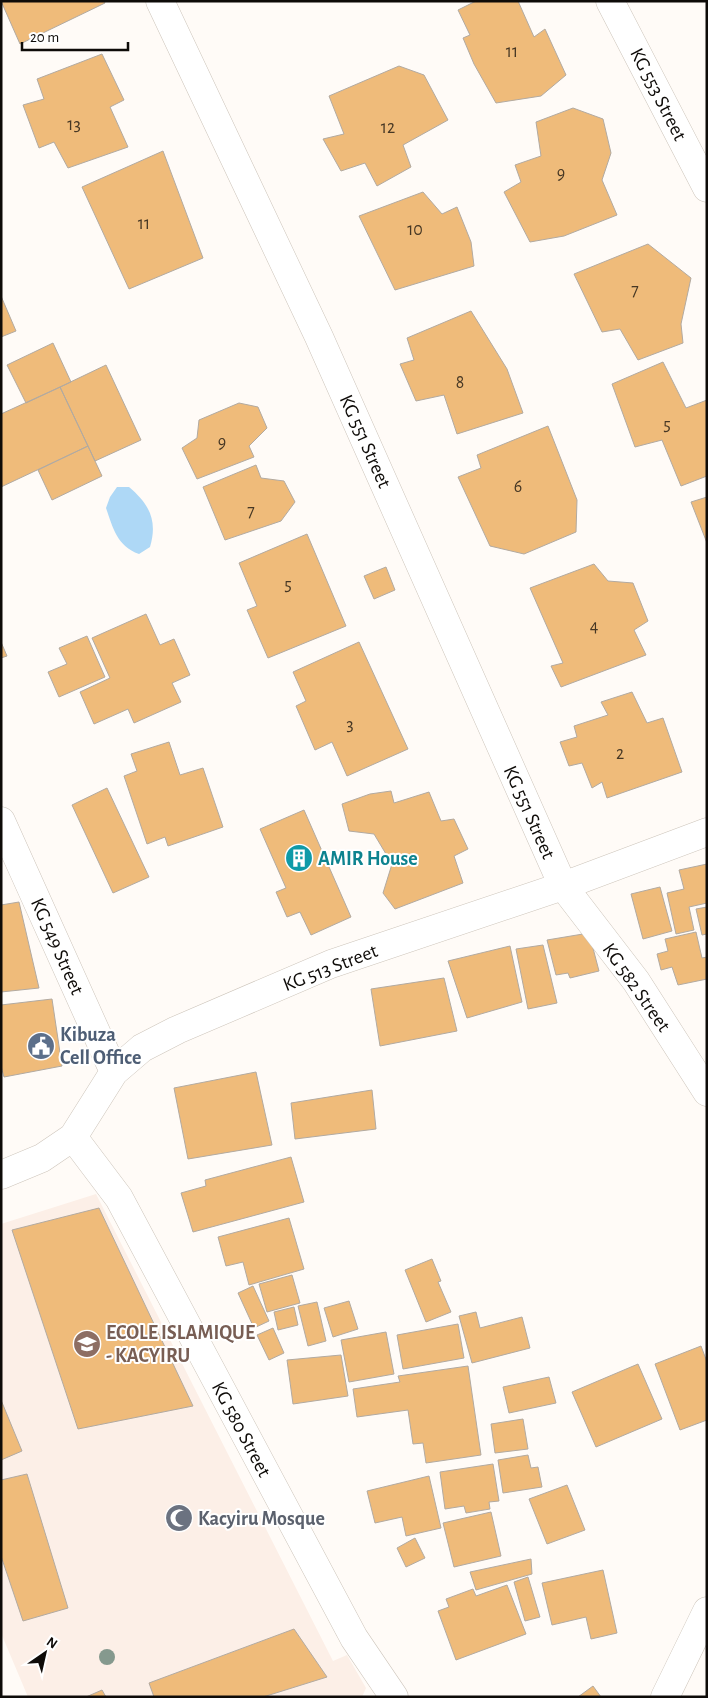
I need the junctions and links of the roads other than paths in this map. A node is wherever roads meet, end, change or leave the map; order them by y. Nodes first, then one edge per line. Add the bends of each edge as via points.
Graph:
1 (160, 1) edge
2 (610, 1) edge
3 (707, 188) edge
4 (1, 821) edge
5 (707, 832) edge
6 (562, 886) junction
7 (114, 1072) junction
8 (707, 1092) edge
9 (73, 1137) junction
10 (1, 1175) edge
11 (707, 1611) edge
12 (394, 1697) edge
13 (665, 1697) edge

1 - 6 street, KG 551 Street via 319,337
2 - 3 street, KG 553 Street
4 - 7 street, KG 549 Street
5 - 6 street, KG 513 Street
6 - 7 street, KG 513 Street via 332,964 177,1030 142,1048
6 - 8 street, KG 582 Street via 636,981
7 - 9 street, KG 513 Street
9 - 10 street, KG 513 Street via 42,1158
9 - 12 street, KG 580 Street via 119,1198 354,1638
11 - 13 street

